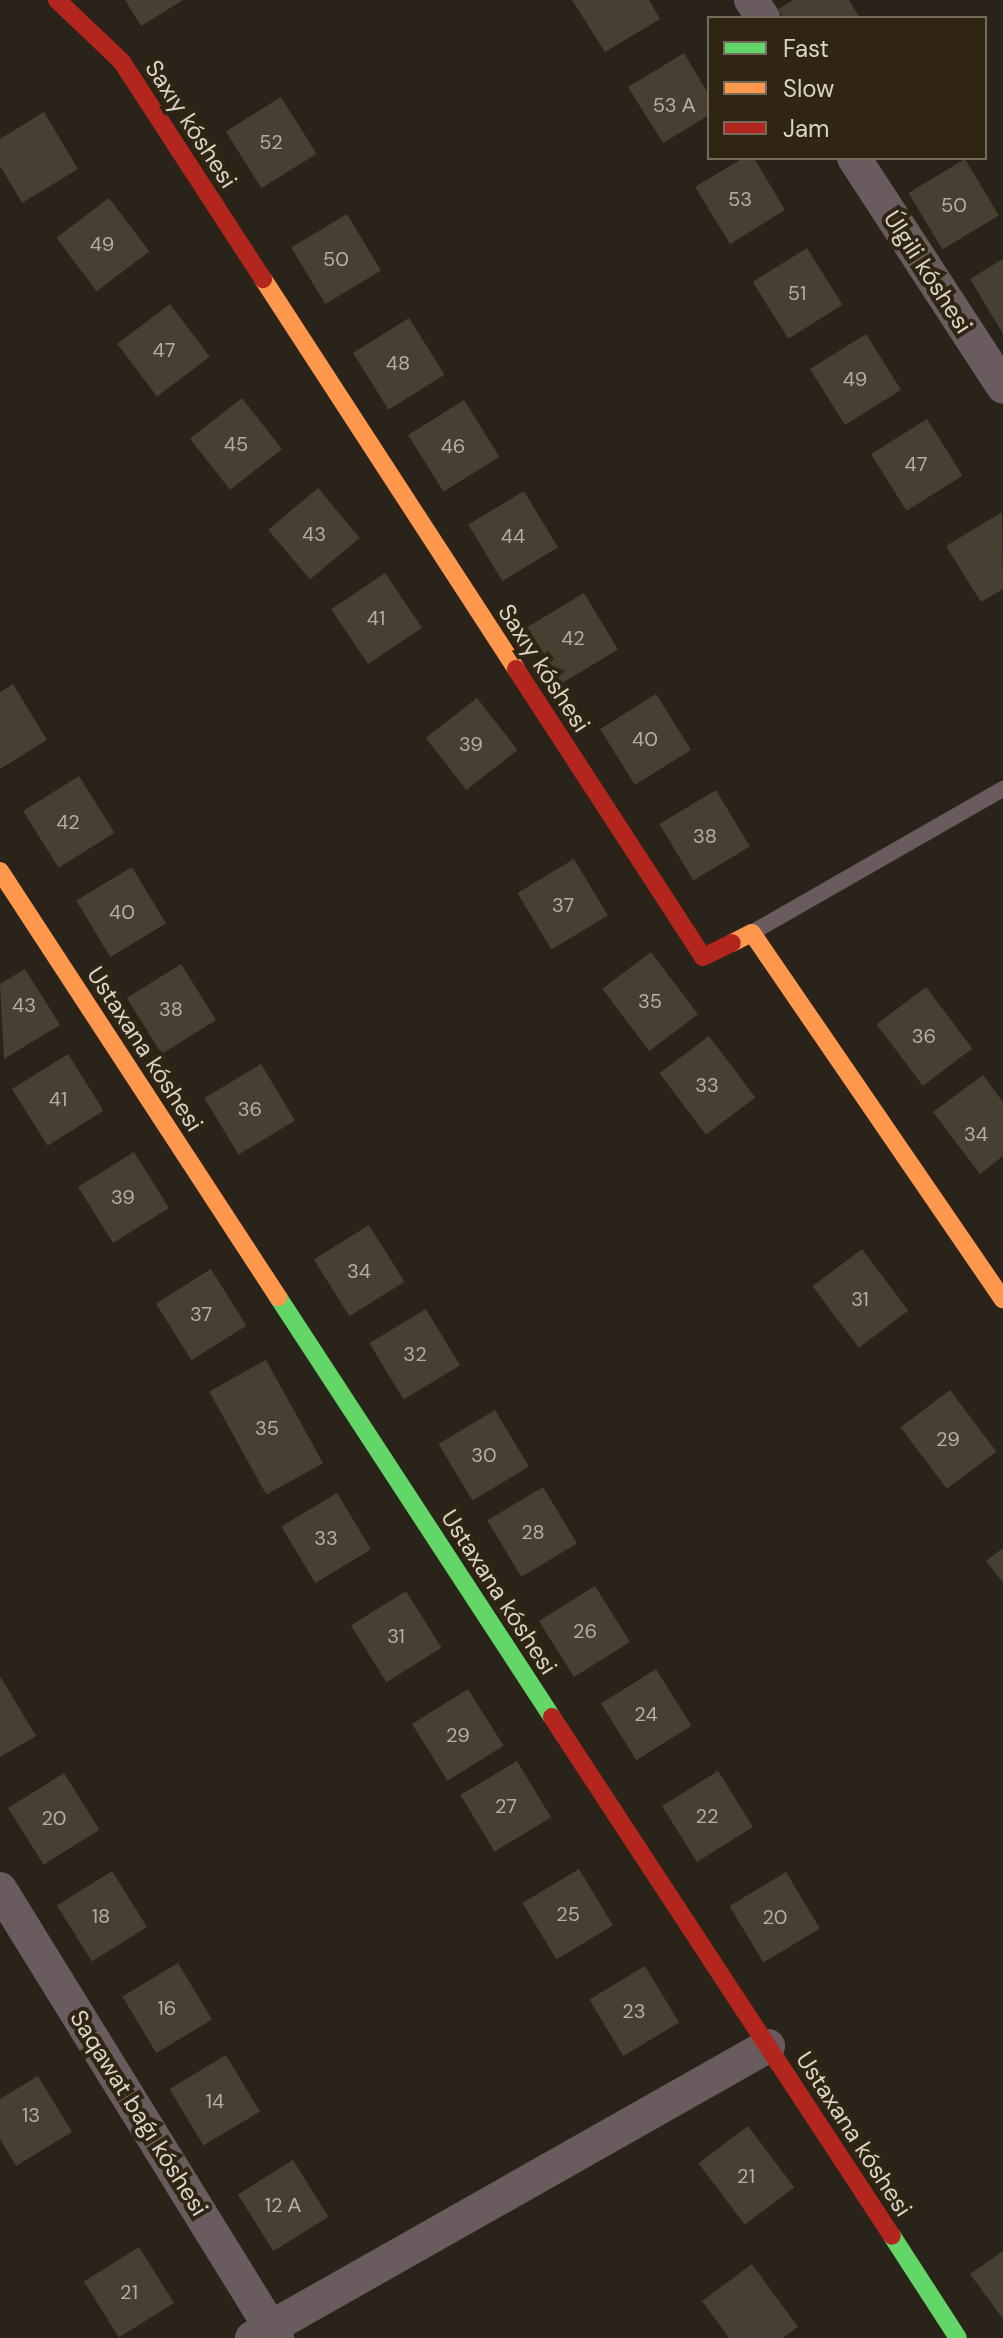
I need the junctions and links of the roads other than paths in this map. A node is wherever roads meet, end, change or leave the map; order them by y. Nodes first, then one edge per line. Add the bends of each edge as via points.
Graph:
1 (57, 0) edge
2 (855, 160) edge
3 (1003, 387) edge
4 (1003, 789) edge
5 (0, 871) edge
6 (752, 933) junction
7 (1003, 1299) edge
8 (0, 1889) edge
9 (768, 2046) junction
10 (267, 2334) edge
11 (958, 2338) edge

1 - 6 street, Saxıy kóshesi via 122,62 703,957
2 - 3 street, Úlgili kóshesi
4 - 6 lane
5 - 9 street, Ustaxana kóshesi
6 - 7 street
8 - 10 street, Saqawat baǵı kóshesi
9 - 10 street
9 - 11 street, Ustaxana kóshesi

